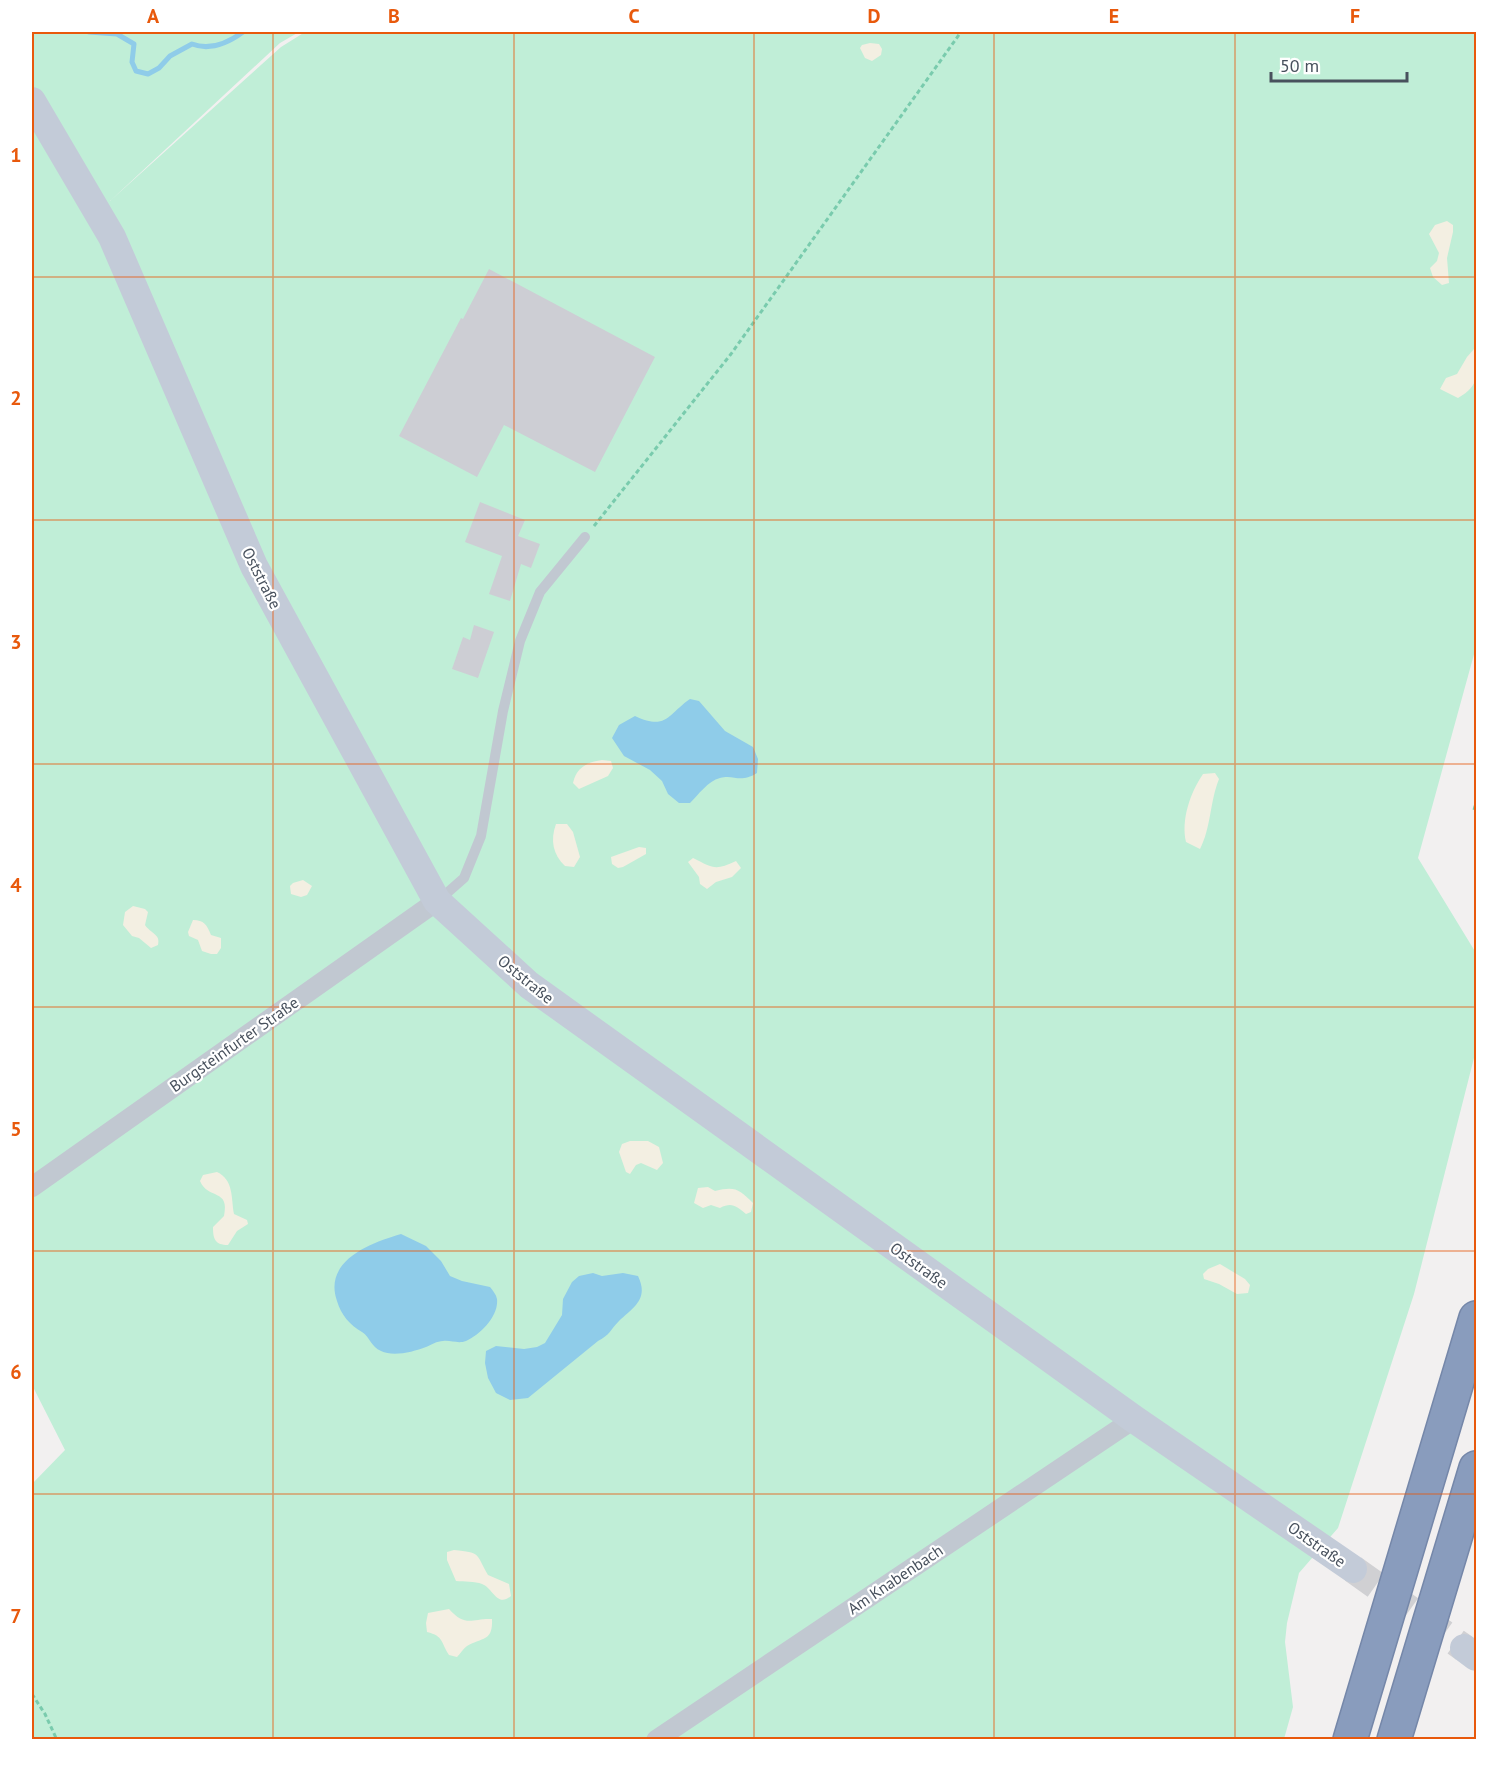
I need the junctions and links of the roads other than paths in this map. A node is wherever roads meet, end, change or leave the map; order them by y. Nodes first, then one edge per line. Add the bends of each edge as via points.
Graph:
1 (32, 101) edge
2 (585, 537) road end
3 (437, 901) junction
4 (32, 1187) edge
5 (1476, 1318) edge
6 (1134, 1419) junction
7 (1476, 1468) edge
8 (1476, 1509) edge
9 (1453, 1548) junction
10 (1353, 1569) tunnel mouth
11 (656, 1740) edge
12 (1350, 1740) edge
13 (1394, 1740) edge

1 - 3 street, Oststraße via 112,237 254,566
2 - 3 lane via 540,592 520,641 481,836 464,878
3 - 4 street, Burgsteinfurter Straße
3 - 6 street, Oststraße via 529,985
5 - 12 highway
6 - 10 street, Oststraße
6 - 11 street, Am Knabenbach
7 - 9 highway
8 - 9 highway
9 - 13 highway

